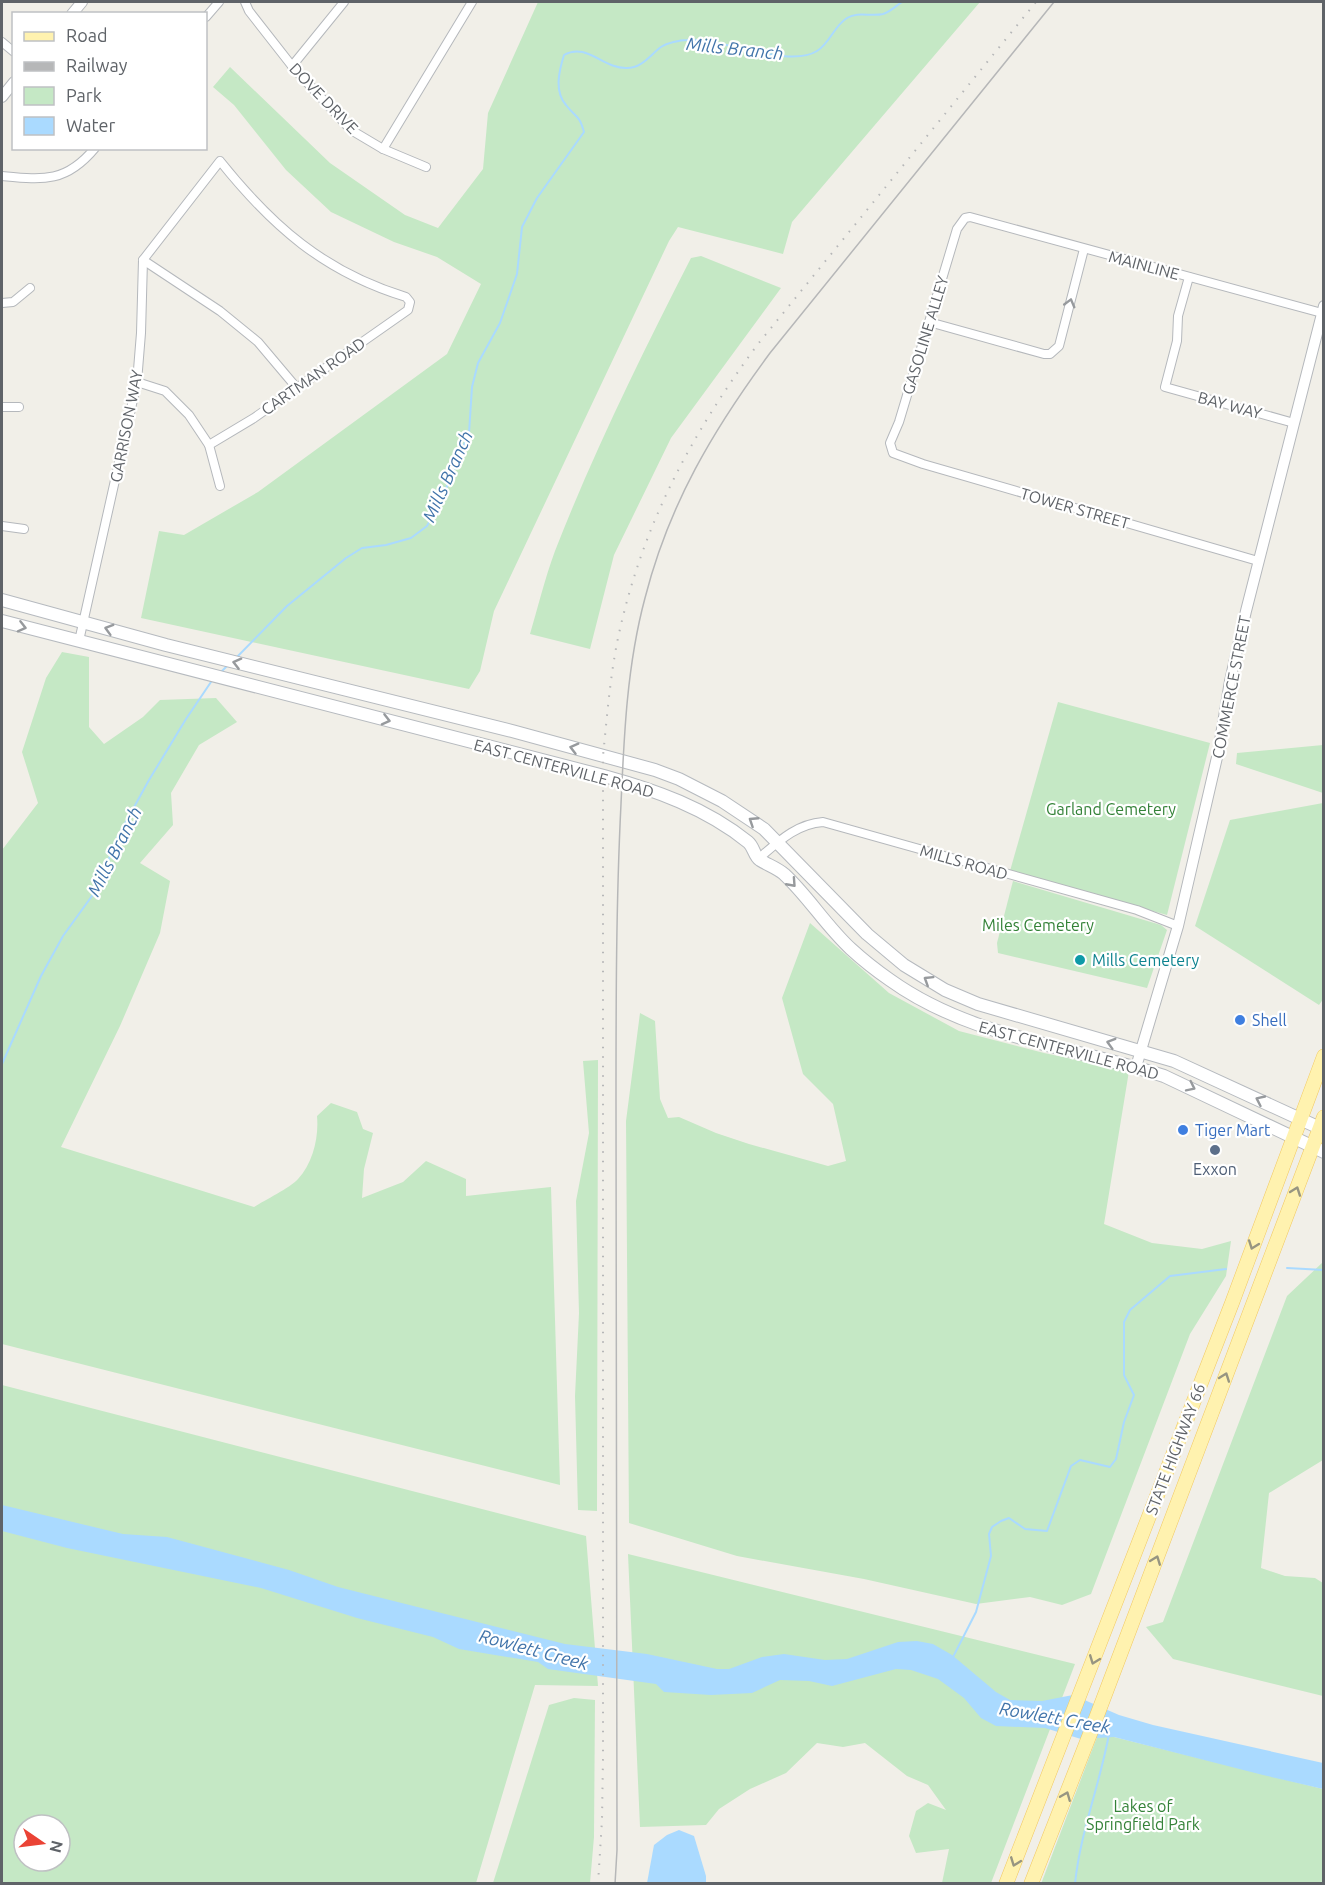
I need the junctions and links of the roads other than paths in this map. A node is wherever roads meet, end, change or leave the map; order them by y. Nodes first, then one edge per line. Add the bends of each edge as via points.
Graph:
1 (219, 2) edge
2 (245, 2) edge
3 (344, 2) edge
4 (472, 2) edge
5 (207, 16) edge
6 (292, 66) junction
7 (12, 84) edge
8 (2, 97) edge
9 (384, 149) junction
10 (93, 150) edge
11 (426, 167) dead end
12 (2, 176) edge
13 (965, 218) joint
14 (1084, 249) junction
15 (143, 260) junction
16 (1189, 277) junction
17 (30, 288) dead end
18 (2, 303) edge
19 (1323, 310) edge
20 (929, 322) junction
21 (137, 382) junction
22 (296, 387) junction
23 (2, 407) edge
24 (19, 407) dead end
25 (1294, 423) junction
26 (209, 445) junction
27 (893, 453) joint
28 (220, 486) dead end
29 (2, 526) edge
30 (24, 529) dead end
31 (1258, 561) junction
32 (2, 600) edge
33 (2, 621) edge
34 (84, 622) junction
35 (80, 641) junction
36 (359, 693) junction
37 (354, 712) junction
38 (512, 731) junction
39 (507, 751) junction
40 (698, 788) junction
41 (694, 809) junction
42 (779, 842) junction
43 (758, 859) junction
44 (1178, 926) junction
45 (1141, 1051) junction
46 (1323, 1056) edge
47 (1136, 1067) junction
48 (1300, 1119) junction
49 (1322, 1125) edge
50 (1293, 1137) junction
51 (1318, 1149) edge
52 (1006, 1884) edge
53 (1031, 1884) edge

1 - 5 street
2 - 6 street, DOVE DRIVE
3 - 6 street
4 - 9 street
6 - 9 street, DOVE DRIVE via 351,130
7 - 8 street
9 - 11 street, DOVE DRIVE
10 - 12 street via 71,172 40,180
13 - 14 street, MAINLINE
13 - 20 street, GASOLINE ALLEY via 957,229
14 - 16 street, MAINLINE
20 -> 14 street via 1050,354 1059,346
15 - 21 street, GARRISON WAY
15 - 22 street via 220,311 258,342
15 - 22 street, CARTMAN ROAD via 219,160 264,212 316,255 410,302 408,310
16 - 19 street, MAINLINE
16 - 25 street, BAY WAY via 1165,387
17 - 18 street via 13,302
19 - 25 street, COMMERCE STREET
20 - 27 street, GASOLINE ALLEY via 890,444
21 - 26 street via 165,391 189,415
21 - 34 street, GARRISON WAY
22 - 26 street, CARTMAN ROAD
23 - 24 street
25 - 31 street, COMMERCE STREET
26 - 28 street
27 - 31 street, TOWER STREET
29 - 30 street
31 - 44 street, COMMERCE STREET
32 - 34 main road, EAST CENTERVILLE ROAD
33 -> 35 main road, EAST CENTERVILLE ROAD
34 - 35 street, GARRISON WAY
36 -> 34 main road, EAST CENTERVILLE ROAD
35 - 37 main road, EAST CENTERVILLE ROAD
36 - 37 main road
36 - 38 main road, EAST CENTERVILLE ROAD
37 -> 39 main road, EAST CENTERVILLE ROAD
38 - 39 main road
40 -> 38 main road, EAST CENTERVILLE ROAD via 655,770
39 - 41 main road, EAST CENTERVILLE ROAD via 630,784
40 - 41 main road
42 -> 40 main road, EAST CENTERVILLE ROAD
41 - 43 main road, EAST CENTERVILLE ROAD via 750,843
42 - 43 street, MILLS ROAD
42 - 44 street, MILLS ROAD via 798,827 823,822 1137,910
45 -> 42 main road, EAST CENTERVILLE ROAD via 978,1004 945,990 904,965 867,934
43 -> 47 main road, EAST CENTERVILLE ROAD via 783,873 850,949 933,1007 971,1024
44 - 45 street, COMMERCE STREET
45 - 47 street, COMMERCE STREET
48 -> 45 main road, EAST CENTERVILLE ROAD via 1174,1061
46 - 48 main road, STATE HIGHWAY 66
47 -> 50 main road, EAST CENTERVILLE ROAD via 1181,1083
48 - 49 main road, EAST CENTERVILLE ROAD
48 - 50 main road, STATE HIGHWAY 66
49 - 51 main road, STATE HIGHWAY 66
50 - 51 main road, EAST CENTERVILLE ROAD
50 -> 52 main road, STATE HIGHWAY 66
53 -> 51 main road, STATE HIGHWAY 66

